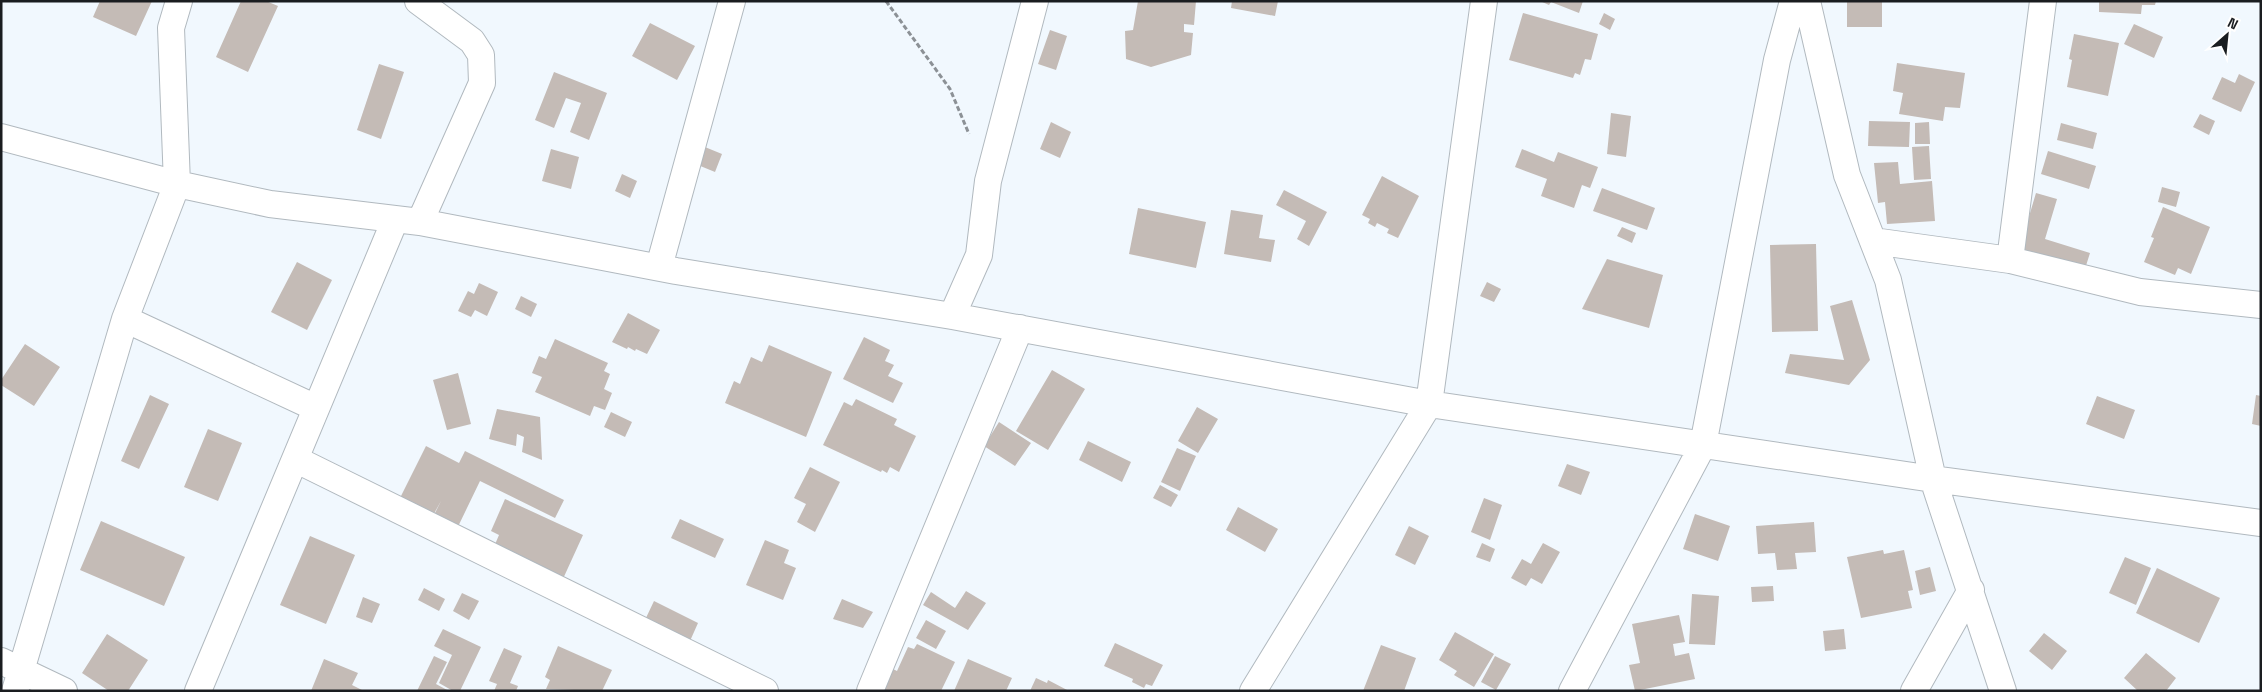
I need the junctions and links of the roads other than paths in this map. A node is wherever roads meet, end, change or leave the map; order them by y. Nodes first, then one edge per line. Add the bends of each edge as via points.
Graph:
1 (180, 1) edge
2 (418, 1) edge
3 (732, 1) edge
4 (1035, 1) edge
5 (1484, 1) edge
6 (1793, 1) edge
7 (1807, 1) edge
8 (2043, 1) edge
9 (1, 137) edge
10 (177, 184) junction
11 (395, 220) junction
12 (420, 222) junction
13 (1873, 241) junction
14 (2010, 260) junction
15 (659, 267) junction
16 (2261, 305) edge
17 (952, 316) junction
18 (125, 319) junction
19 (1020, 328) junction
20 (1429, 404) junction
21 (316, 408) junction
22 (1704, 445) junction
23 (295, 458) junction
24 (1933, 479) junction
25 (2261, 523) edge
26 (1971, 590) junction
27 (12, 674) edge
28 (64, 691) edge
29 (198, 691) edge
30 (765, 691) edge
31 (870, 691) edge
32 (1253, 691) edge
33 (1572, 691) edge
34 (1914, 691) edge
35 (2003, 691) edge

1 - 10 street via 171,28
2 - 12 street via 472,41 481,55 482,75 482,83
3 - 15 street
4 - 17 street via 988,181 979,255
5 - 20 street
6 - 22 street via 1777,60
7 - 13 street via 1847,175
8 - 14 street
9 - 10 street
10 - 11 street via 270,204
10 - 18 street
11 - 12 street
11 - 21 street
12 - 15 street
13 - 14 street
13 - 24 street via 1888,280
14 - 16 street via 2140,292
15 - 17 street
17 - 19 street
18 - 21 street
18 - 27 street
19 - 20 street
19 - 31 street
20 - 22 street
20 - 32 street
21 - 23 street
22 - 24 street
22 - 33 street
23 - 29 street
23 - 30 street
24 - 25 street
24 - 26 street
26 - 34 street
26 - 35 street
27 - 28 street

